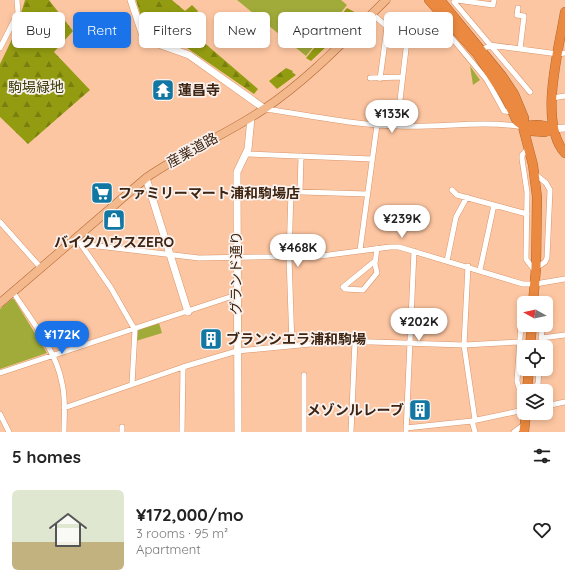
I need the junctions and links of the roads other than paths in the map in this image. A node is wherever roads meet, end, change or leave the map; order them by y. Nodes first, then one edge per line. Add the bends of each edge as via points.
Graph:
1 (17, 0) edge
2 (131, 0) edge
3 (385, 0) edge
4 (429, 0) edge
5 (440, 0) edge
6 (494, 0) edge
7 (518, 8) dead end
8 (374, 12) edge
9 (565, 12) edge
10 (376, 18) edge
11 (384, 25) edge
12 (453, 40) edge
13 (384, 44) edge
14 (0, 46) edge
15 (336, 48) edge
16 (406, 48) edge
17 (520, 48) junction
18 (483, 49) junction
19 (562, 54) edge
20 (467, 58) junction
21 (403, 77) junction
22 (370, 78) dead end
23 (380, 78) junction
24 (530, 92) dead end
25 (565, 96) edge
26 (552, 98) junction
27 (265, 109) junction
28 (513, 112) junction
29 (251, 118) junction
30 (377, 125) junction
31 (397, 126) junction
32 (523, 127) junction
33 (565, 128) edge
34 (552, 129) junction
35 (529, 148) junction
36 (565, 153) edge
37 (246, 154) junction
38 (301, 156) junction
39 (372, 159) junction
40 (535, 174) junction
41 (146, 178) junction
42 (236, 190) junction
43 (452, 190) dead end
44 (291, 192) junction
45 (300, 192) junction
46 (367, 194) junction
47 (467, 197) junction
48 (494, 205) junction
49 (527, 214) junction
50 (0, 222) edge
51 (79, 241) junction
52 (377, 248) junction
53 (360, 250) junction
54 (414, 251) junction
55 (170, 254) junction
56 (289, 257) junction
57 (236, 258) junction
58 (375, 261) junction
59 (447, 261) junction
60 (468, 266) junction
61 (41, 268) junction
62 (480, 270) junction
63 (536, 270) junction
64 (565, 279) edge
65 (535, 284) junction
66 (14, 292) junction
67 (236, 295) junction
68 (534, 296) edge
69 (0, 304) edge
70 (188, 312) junction
71 (134, 330) junction
72 (541, 332) edge
73 (565, 335) edge
74 (541, 338) joint
75 (356, 341) junction
76 (411, 342) junction
77 (517, 342) edge
78 (292, 345) junction
79 (464, 345) junction
80 (237, 351) junction
81 (53, 354) junction
82 (183, 367) junction
83 (0, 373) edge
84 (304, 375) dead end
85 (132, 384) junction
86 (565, 402) edge
87 (553, 405) edge
88 (64, 408) junction
89 (517, 412) edge
90 (0, 414) edge
91 (474, 421) junction
92 (524, 428) edge
93 (406, 430) edge
94 (9, 432) edge
95 (64, 432) edge
96 (182, 432) edge
97 (238, 432) edge
98 (304, 432) edge
99 (351, 432) edge
100 (475, 432) edge
101 (514, 432) edge

1 - 14 street via 18,13
2 - 27 street via 142,33 147,40 189,55
3 - 8 main road, 産業道路
4 - 18 highway
5 - 18 highway
6 - 18 street via 493,5 458,0 454,2
7 - 17 street via 517,15 524,16
9 - 19 highway
10 - 11 street
12 - 20 street
13 - 23 street
15 - 27 main road, 産業道路 via 303,80
16 - 21 street
17 - 18 street
17 - 19 street
18 - 20 street
18 - 24 street
18 - 28 highway
18 - 32 highway via 514,94 524,118
19 - 26 highway
20 - 28 street via 487,80 505,112
21 - 23 street
21 - 31 street
22 - 23 street
25 - 26 street
26 - 34 highway
27 - 29 main road, 産業道路
27 - 30 street
28 - 32 highway
29 - 37 street, グランド通り
29 - 41 main road, 産業道路
30 - 31 street
30 - 39 street
31 - 32 street via 476,124
32 - 34 highway via 531,131 545,132
32 - 35 highway
33 - 34 street
34 - 36 highway
35 - 40 highway
35 - 49 street via 522,155
37 - 38 street
37 - 42 street, グランド通り via 237,172
38 - 39 street
38 - 45 street
39 - 46 street
40 - 63 highway via 538,216
40 - 63 street via 550,190 547,258
41 - 51 main road, 産業道路
41 - 55 street
42 - 44 street
42 - 57 street, グランド通り
43 - 47 street
44 - 45 street
44 - 56 street
45 - 46 street
46 - 53 street
47 - 48 street
47 - 59 street via 456,217
48 - 49 street
48 - 62 street
49 - 63 street via 526,259
50 - 61 street
51 - 55 street
51 - 61 main road, 産業道路
51 - 71 street via 111,288
52 - 53 street
52 - 54 street via 394,247
52 - 58 street
53 - 56 street via 321,256
54 - 59 street
54 - 76 street
55 - 57 street via 200,258
55 - 70 street
56 - 57 street
56 - 78 street
57 - 67 street, グランド通り
58 - 58 street via 377,273 362,290 343,287
59 - 60 street
60 - 62 street
60 - 79 street
61 - 66 main road, 産業道路
62 - 65 street via 519,283
63 - 65 highway
64 - 65 street
65 - 68 highway
66 - 69 main road, 産業道路
66 - 81 street
67 - 70 street
67 - 80 street, グランド通り
70 - 71 street
71 - 81 street
71 - 85 street
72 - 74 street
73 - 74 street
75 - 76 street
75 - 78 street
75 - 99 street
76 - 79 street
76 - 93 street
77 - 79 street
78 - 80 street
79 - 91 street
80 - 82 street
80 - 97 street, グランド通り
81 - 83 street
81 - 88 street via 62,383
82 - 85 street
82 - 96 street
84 - 98 street
85 - 88 street
86 - 87 street
88 - 95 street
89 - 91 street
90 - 94 street
91 - 93 street
91 - 100 street
92 - 101 street

